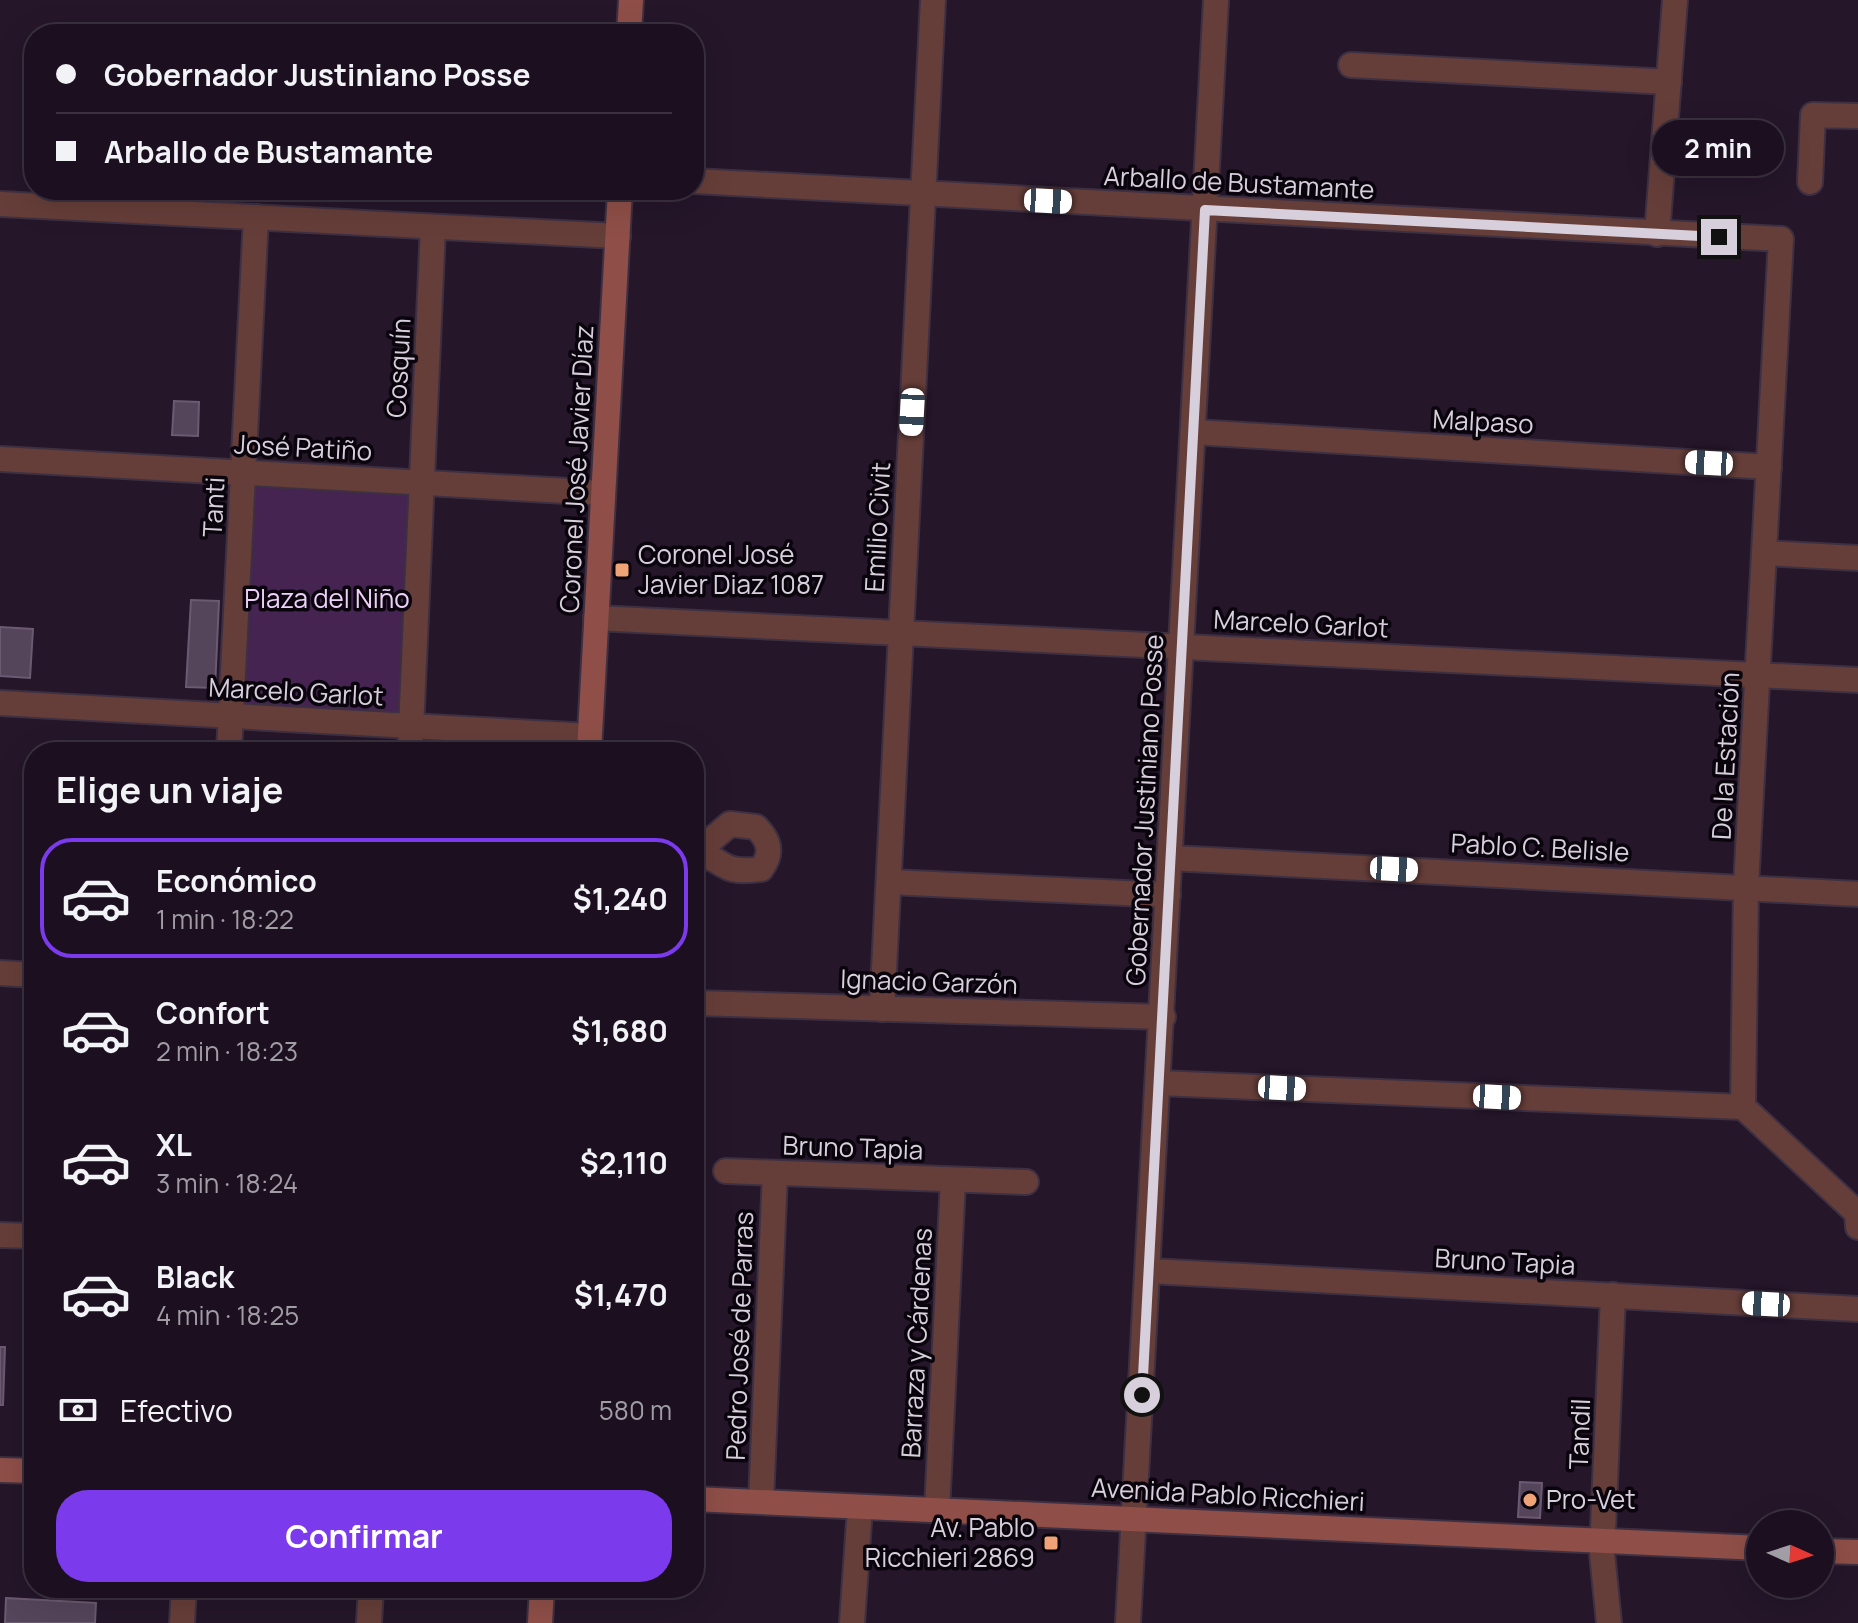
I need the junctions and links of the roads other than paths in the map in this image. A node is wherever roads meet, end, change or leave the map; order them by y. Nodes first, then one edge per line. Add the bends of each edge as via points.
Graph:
1 (631, 0) edge
2 (933, 0) edge
3 (1216, 0) edge
4 (1675, 0) edge
5 (630, 24) edge
6 (1351, 65) dead end
7 (1669, 82) junction
8 (1858, 116) edge
9 (704, 182) edge
10 (1810, 182) dead end
11 (922, 193) junction
12 (620, 200) edge
13 (0, 204) edge
14 (1205, 210) junction
15 (256, 217) junction
16 (433, 227) junction
17 (1657, 234) junction
18 (618, 236) junction
19 (1781, 239) joint
20 (1194, 432) junction
21 (0, 459) edge
22 (1769, 467) junction
23 (244, 473) junction
24 (422, 483) junction
25 (603, 493) junction
26 (1765, 553) junction
27 (1858, 558) edge
28 (596, 618) junction
29 (901, 630) junction
30 (1182, 645) junction
31 (1758, 676) junction
32 (1858, 680) edge
33 (0, 703) edge
34 (231, 716) junction
35 (411, 726) junction
36 (230, 742) edge
37 (410, 742) edge
38 (569, 742) edge
39 (589, 742) edge
40 (1171, 858) junction
41 (890, 882) junction
42 (1746, 886) junction
43 (1858, 894) edge
44 (1168, 895) junction
45 (0, 973) edge
46 (24, 974) edge
47 (704, 1003) edge
48 (882, 1009) junction
49 (1163, 1017) junction
50 (1159, 1083) junction
51 (1743, 1107) junction
52 (726, 1171) dead end
53 (775, 1173) junction
54 (953, 1180) junction
55 (1026, 1182) dead end
56 (1858, 1218) edge
57 (0, 1235) edge
58 (24, 1236) edge
59 (1149, 1271) junction
60 (1613, 1295) junction
61 (1858, 1309) edge
62 (0, 1470) edge
63 (24, 1471) edge
64 (0, 1484) edge
65 (24, 1485) edge
66 (704, 1499) edge
67 (761, 1502) junction
68 (937, 1510) junction
69 (704, 1515) edge
70 (859, 1522) junction
71 (1136, 1526) junction
72 (1603, 1546) junction
73 (1746, 1548) edge
74 (1834, 1551) edge
75 (1858, 1552) edge
76 (1746, 1559) edge
77 (1834, 1563) edge
78 (1858, 1564) edge
79 (183, 1598) edge
80 (370, 1598) edge
81 (541, 1598) edge
82 (182, 1623) edge
83 (369, 1623) edge
84 (540, 1623) edge
85 (852, 1623) edge
86 (1128, 1623) edge
87 (1609, 1623) edge

1 - 5 main road
2 - 11 street, Emilio Civit
3 - 14 street, Gobernador Justiniano Posse
4 - 7 street
6 - 7 street
7 - 17 street
8 - 10 street via 1813,115
9 - 11 street, Arballo de Bustamante
11 - 14 street, Arballo de Bustamante
11 - 29 street, Emilio Civit
12 - 18 main road, Coronel José Javier Díaz
13 - 15 street
14 - 17 street, Arballo de Bustamante
14 - 20 street, Gobernador Justiniano Posse
15 - 16 street
15 - 23 street, Tanti
16 - 18 street
16 - 24 street, Cosquín
17 - 19 street, Arballo de Bustamante
18 - 25 main road, Coronel José Javier Díaz
19 - 22 street, De la Estación
20 - 22 street, Malpaso
20 - 30 street, Gobernador Justiniano Posse
21 - 23 street, José Patiño
22 - 26 street, De la Estación
23 - 24 street, José Patiño
23 - 34 street, Tanti
24 - 25 street, José Patiño
24 - 35 street, Cosquín
25 - 28 main road, Coronel José Javier Díaz
26 - 27 street
26 - 31 street, De la Estación
28 - 29 street, Marcelo Garlot
28 - 39 main road, Coronel José Javier Díaz
29 - 30 street, Marcelo Garlot
29 - 41 street, Emilio Civit
30 - 31 street, Marcelo Garlot
30 - 40 street, Gobernador Justiniano Posse
31 - 32 street, Marcelo Garlot
31 - 42 street, De la Estación
33 - 34 street, Marcelo Garlot
34 - 35 street, Marcelo Garlot
34 - 36 street, Tanti
35 - 37 street, Cosquín
35 - 38 street, Marcelo Garlot
40 - 42 street, Pablo C. Belisle
40 - 44 street, Gobernador Justiniano Posse
41 - 44 street
41 - 48 street, Emilio Civit
42 - 43 street, Pablo C. Belisle
42 - 51 street, De la Estación
44 - 49 street, Gobernador Justiniano Posse
45 - 46 street
47 - 48 street, Ignacio Garzón
48 - 49 street, Ignacio Garzón
49 - 50 street, Gobernador Justiniano Posse
50 - 51 street
50 - 59 street, Gobernador Justiniano Posse
51 - 56 street
52 - 53 street, Bruno Tapia
53 - 54 street, Bruno Tapia
53 - 67 street, Pedro José de Parras
54 - 55 street, Bruno Tapia
54 - 68 street, Barraza y Cárdenas
57 - 58 street
59 - 60 street, Bruno Tapia
59 - 71 street, Gobernador Justiniano Posse
60 - 61 street, Bruno Tapia
60 - 72 street, Tandil
62 - 63 main road
64 - 65 main road
66 - 67 main road, Avenida Pablo Ricchieri
67 - 68 main road, Avenida Pablo Ricchieri
68 - 71 main road, Avenida Pablo Ricchieri
69 - 70 main road, Avenida Pablo Ricchieri
70 - 71 main road, Avenida Pablo Ricchieri
70 - 85 street
71 - 72 main road, Avenida Pablo Ricchieri
71 - 86 street, Gobernador Justiniano Posse
72 - 73 main road, Avenida Pablo Ricchieri
72 - 76 main road, Avenida Pablo Ricchieri
72 - 87 street, Tandil
74 - 75 main road
77 - 78 main road
79 - 82 street
80 - 83 street
81 - 84 main road

